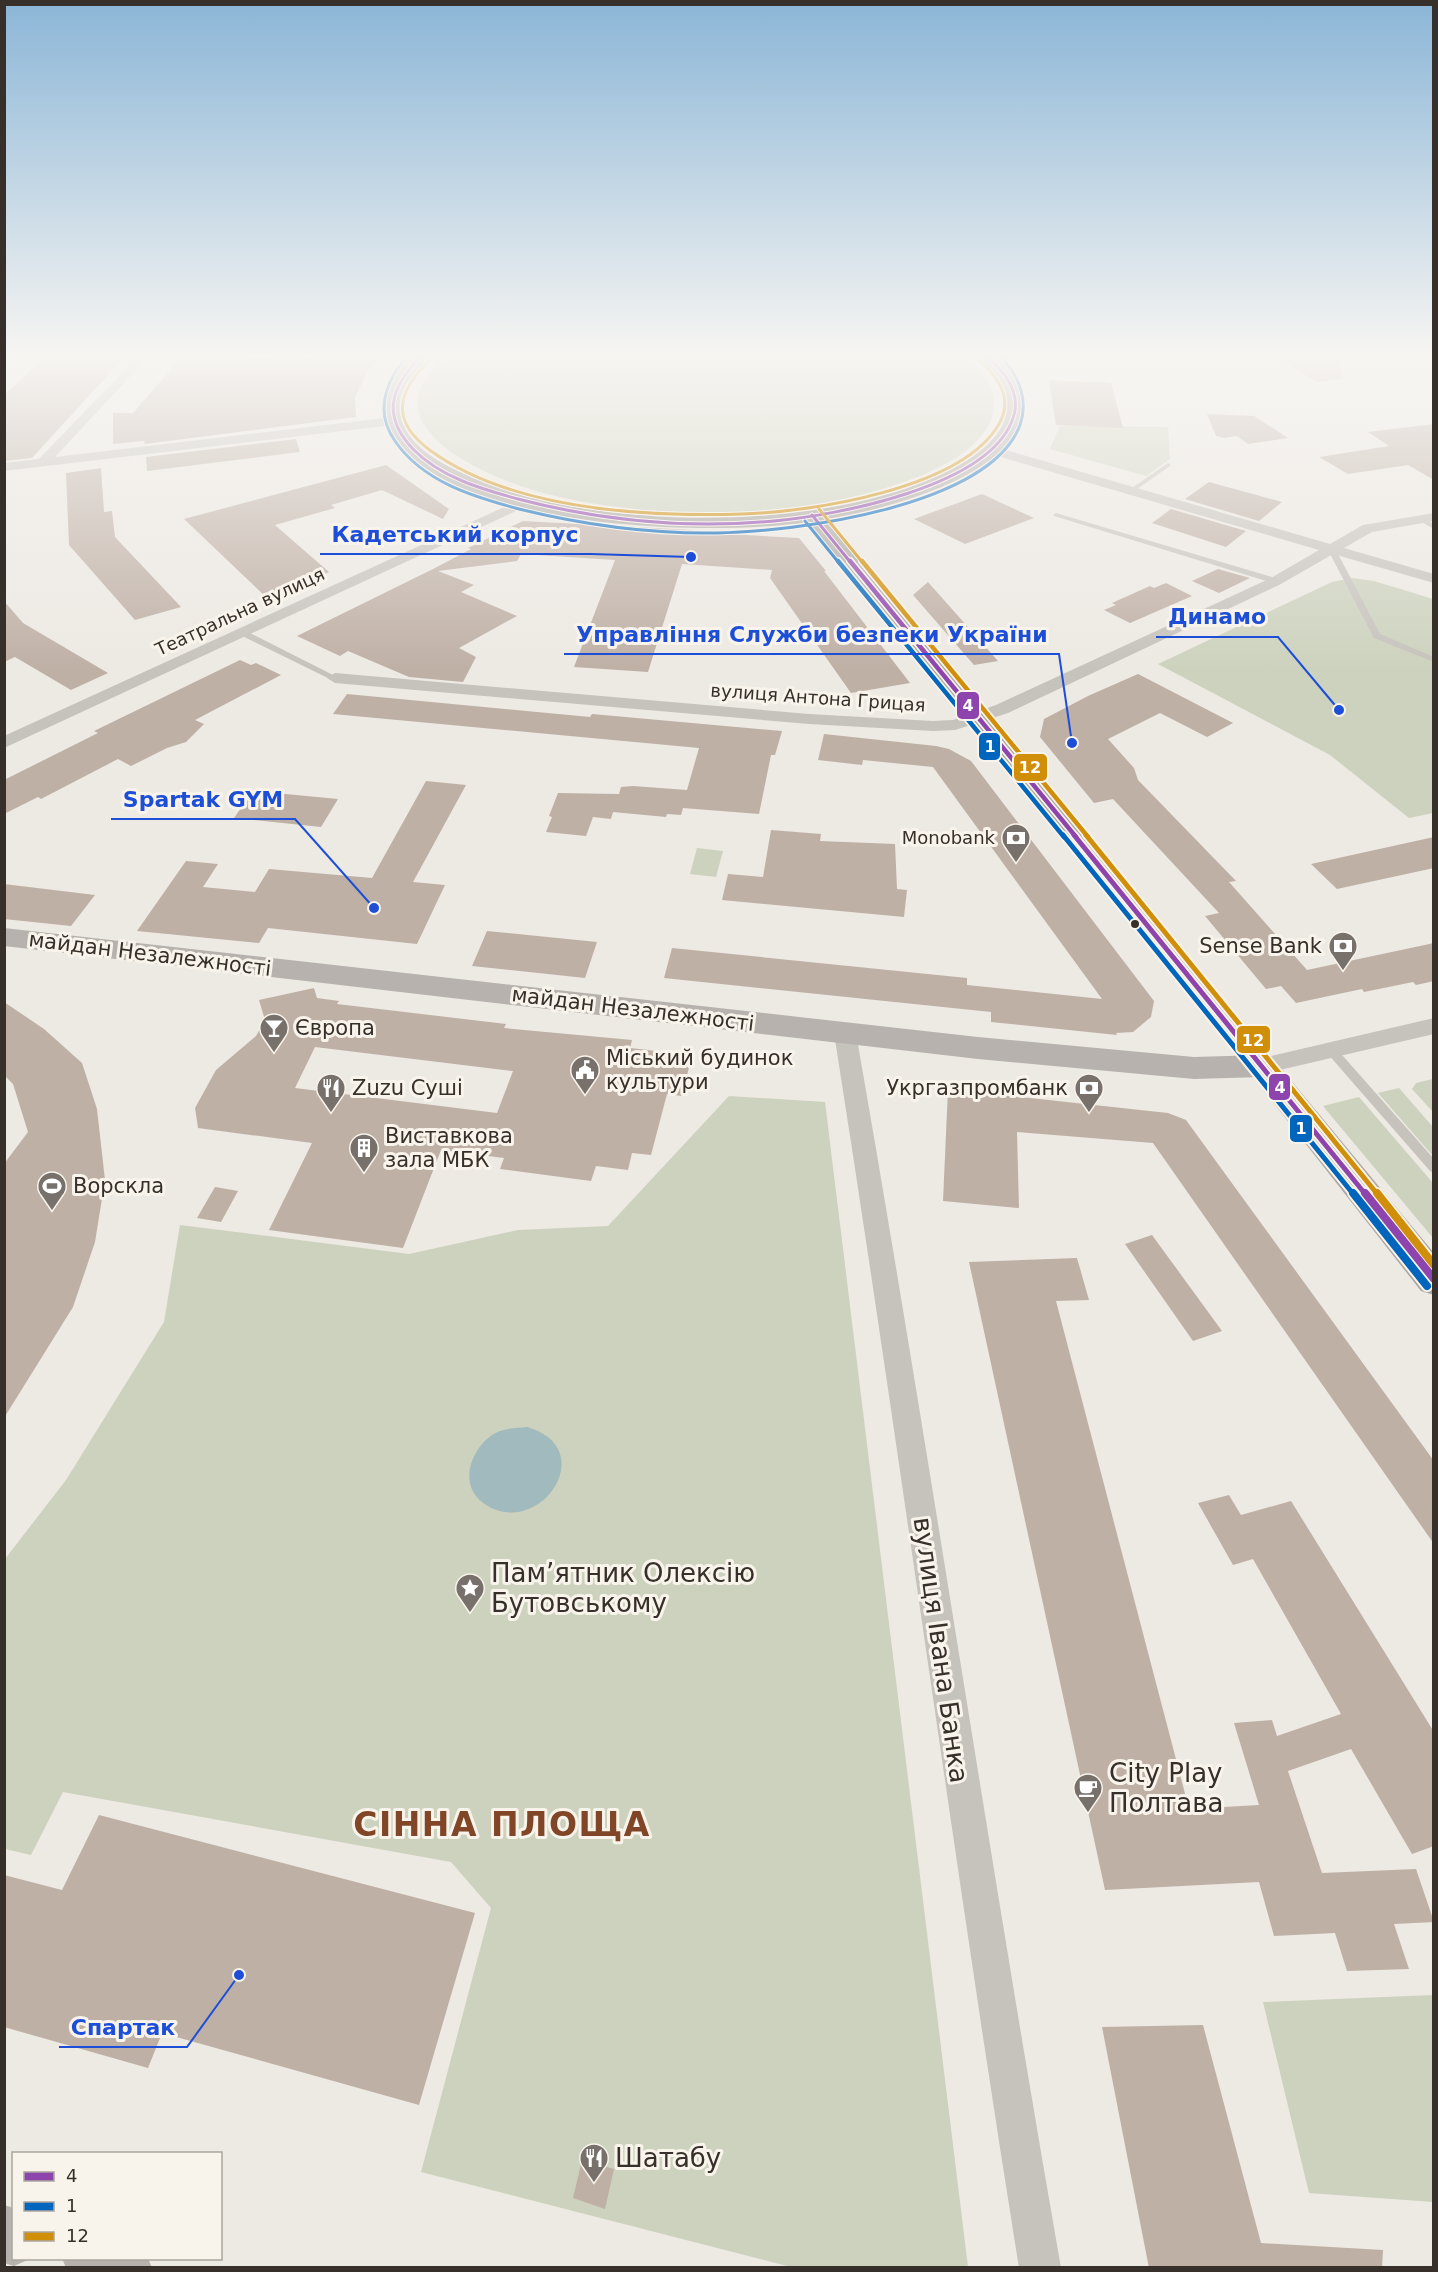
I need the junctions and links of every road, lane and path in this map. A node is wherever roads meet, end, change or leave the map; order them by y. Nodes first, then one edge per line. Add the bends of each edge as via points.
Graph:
1 (47, 458) edge
2 (77, 458) edge
3 (425, 458) edge
4 (981, 458) edge
5 (1019, 458) edge
6 (43, 462) junction
7 (1167, 465) dead end
8 (4, 467) edge
9 (1131, 491) junction
10 (524, 502) junction
11 (1056, 514) dead end
12 (812, 515) junction
13 (1427, 518) edge
14 (1434, 527) edge
15 (1332, 550) junction
16 (1434, 579) edge
17 (1276, 581) junction
18 (243, 633) junction
19 (1434, 660) edge
20 (335, 678) joint
21 (978, 718) junction
22 (4, 743) edge
23 (4, 937) edge
24 (1434, 1026) edge
25 (845, 1033) junction
26 (1331, 1050) junction
27 (1262, 1066) junction
28 (1434, 1168) edge
29 (1434, 1280) edge
30 (95, 2260) edge
31 (123, 2268) edge
32 (1040, 2268) edge

1 - 6 street
2 - 6 street
3 - 10 main road via 466,482
4 - 12 main road via 925,488 871,504
5 - 9 street
6 - 8 street
7 - 9 lane
9 - 15 street
10 - 12 main road via 599,516 658,521 747,521
10 - 18 street, Театральна вулиця
11 - 17 lane
12 - 21 main road
13 - 14 lane
13 - 15 street, вулиця Антона Грицая via 1368,528
15 - 16 street
15 - 17 street, вулиця Антона Грицая
15 - 19 lane via 1377,636
17 - 21 street, вулиця Антона Грицая
18 - 20 lane
18 - 22 street, Театральна вулиця
20 - 21 street, вулиця Антона Грицая via 809,719 933,726
21 - 27 main road
23 - 25 street, майдан Незалежності
24 - 26 street
25 - 27 street, майдан Незалежності via 1194,1068
25 - 32 street, вулиця Івана Банка via 877,1221 984,1938
26 - 27 street
26 - 28 lane
27 - 29 main road
30 - 31 street

